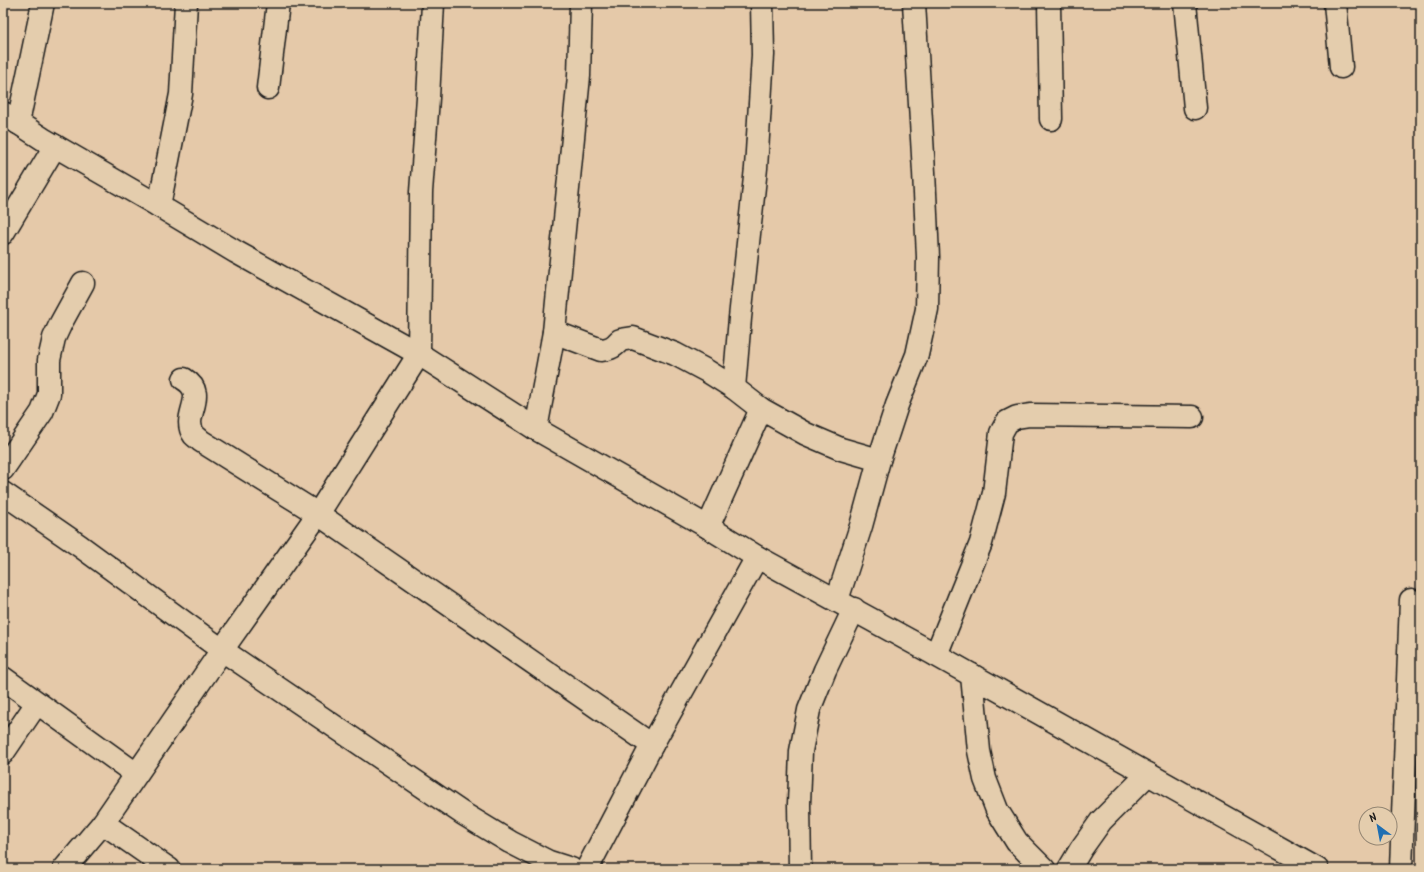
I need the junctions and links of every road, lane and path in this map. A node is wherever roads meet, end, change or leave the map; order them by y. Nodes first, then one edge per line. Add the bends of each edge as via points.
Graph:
1 (43, 3) edge
2 (186, 3) edge
3 (278, 3) edge
4 (433, 3) edge
5 (581, 3) edge
6 (762, 3) edge
7 (914, 3) edge
8 (1049, 3) edge
9 (1185, 3) edge
10 (1335, 3) edge
11 (1340, 67) dead end
12 (268, 88) dead end
13 (1195, 108) dead end
14 (10, 118) edge
15 (1051, 119) dead end
16 (55, 146) junction
17 (159, 206) junction
18 (3, 232) edge
19 (83, 283) dead end
20 (554, 332) junction
21 (419, 354) junction
22 (184, 379) dead end
23 (734, 388) junction
24 (761, 408) junction
25 (1192, 417) dead end
26 (536, 429) junction
27 (878, 460) junction
28 (3, 469) edge
29 (3, 493) edge
30 (318, 514) junction
31 (708, 528) junction
32 (757, 557) junction
33 (1411, 600) dead end
34 (845, 605) junction
35 (222, 650) junction
36 (936, 655) junction
37 (972, 675) junction
38 (3, 678) edge
39 (37, 703) junction
40 (652, 745) junction
41 (3, 753) edge
42 (136, 774) junction
43 (1148, 774) junction
44 (103, 823) junction
45 (64, 869) edge
46 (169, 869) edge
47 (571, 869) edge
48 (587, 869) edge
49 (800, 869) edge
50 (1044, 869) edge
51 (1069, 869) edge
52 (1317, 869) edge
53 (1401, 869) edge

1 - 14 street
2 - 17 street via 181,94
3 - 12 street
4 - 21 street via 421,192
5 - 20 street via 579,76
6 - 23 street via 763,55 756,168
7 - 27 street via 928,257 927,309 917,355
8 - 15 street
9 - 13 street
10 - 11 street
14 - 16 street
16 - 17 street
16 - 18 street
17 - 21 street
19 - 28 street via 54,338 49,360 49,394 42,412
20 - 23 street via 601,350 614,347 620,340 633,338 675,354
20 - 26 street
21 - 26 street
21 - 30 street
22 - 30 street via 195,391 190,426 193,434
23 - 24 street
24 - 27 street via 806,434 841,449
24 - 31 street
25 - 36 street via 1030,415 1007,422 1001,433 994,493 981,543
26 - 31 street
27 - 34 street
29 - 35 street
30 - 35 street
30 - 40 street
31 - 32 street
32 - 34 street
32 - 40 street
33 - 53 street
34 - 36 street
34 - 49 street via 825,670 809,710 801,751
35 - 42 street
35 - 47 street via 462,813 543,859
36 - 37 street
37 - 43 street
37 - 50 street via 985,779 997,810 1017,842
38 - 39 street
39 - 41 street
39 - 42 street
40 - 48 street
42 - 44 street
43 - 51 street via 1101,821
43 - 52 street
44 - 45 street
44 - 46 street

